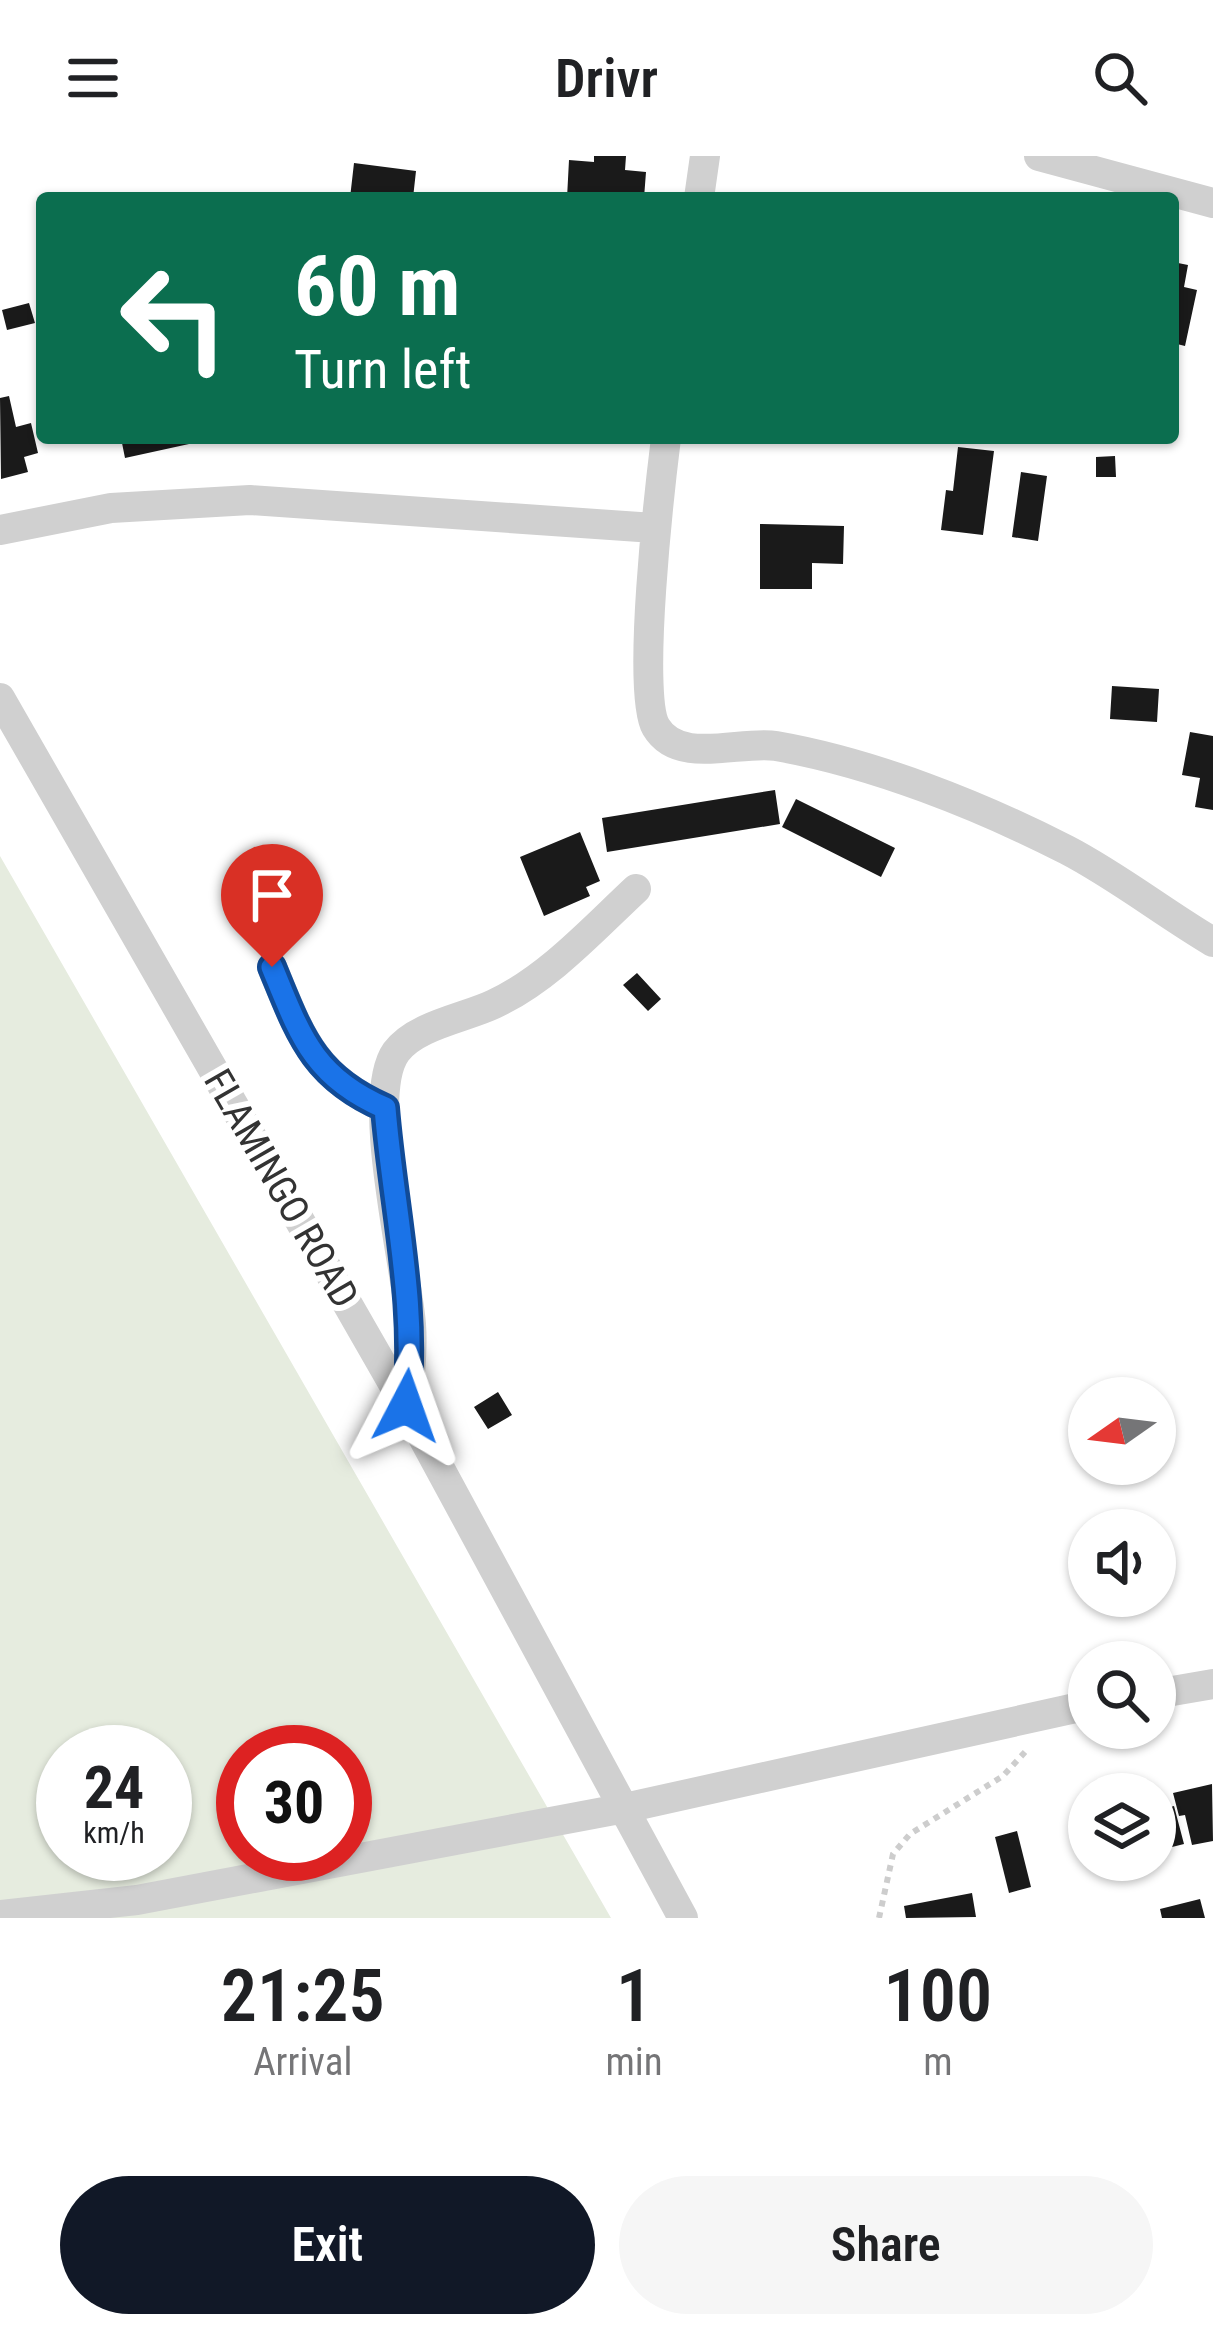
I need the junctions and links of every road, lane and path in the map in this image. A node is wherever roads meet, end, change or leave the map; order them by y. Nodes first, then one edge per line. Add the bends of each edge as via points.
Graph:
1 (705, 156) edge
2 (1039, 156) edge
3 (700, 192) edge
4 (1175, 192) edge
5 (1179, 193) edge
6 (1213, 202) edge
7 (665, 444) edge
8 (654, 528) junction
9 (0, 530) edge
10 (0, 698) edge
11 (636, 889) dead end
12 (1213, 942) edge
13 (272, 967) dead end
14 (385, 1108) junction
15 (406, 1406) junction
16 (1213, 1684) edge
17 (1176, 1690) edge
18 (1068, 1709) edge
19 (1068, 1715) edge
20 (625, 1808) junction
21 (0, 1915) edge
22 (682, 1918) edge
23 (879, 1918) edge

1 - 3 street
2 - 4 street
5 - 6 street
7 - 8 street
8 - 9 street via 250,500 111,508
8 - 12 street via 650,711 674,744 765,744 924,788 1068,850
10 - 15 street, FLAMINGO ROAD
11 - 14 street via 524,986 398,1049 385,1076
13 - 14 street via 310,1053 343,1087
14 - 15 street via 411,1325
15 - 20 street, FLAMINGO ROAD
16 - 17 street
18 - 20 street
19 - 23 path via 1003,1776 910,1834 893,1854
20 - 21 street via 137,1900
20 - 22 street, FLAMINGO ROAD

